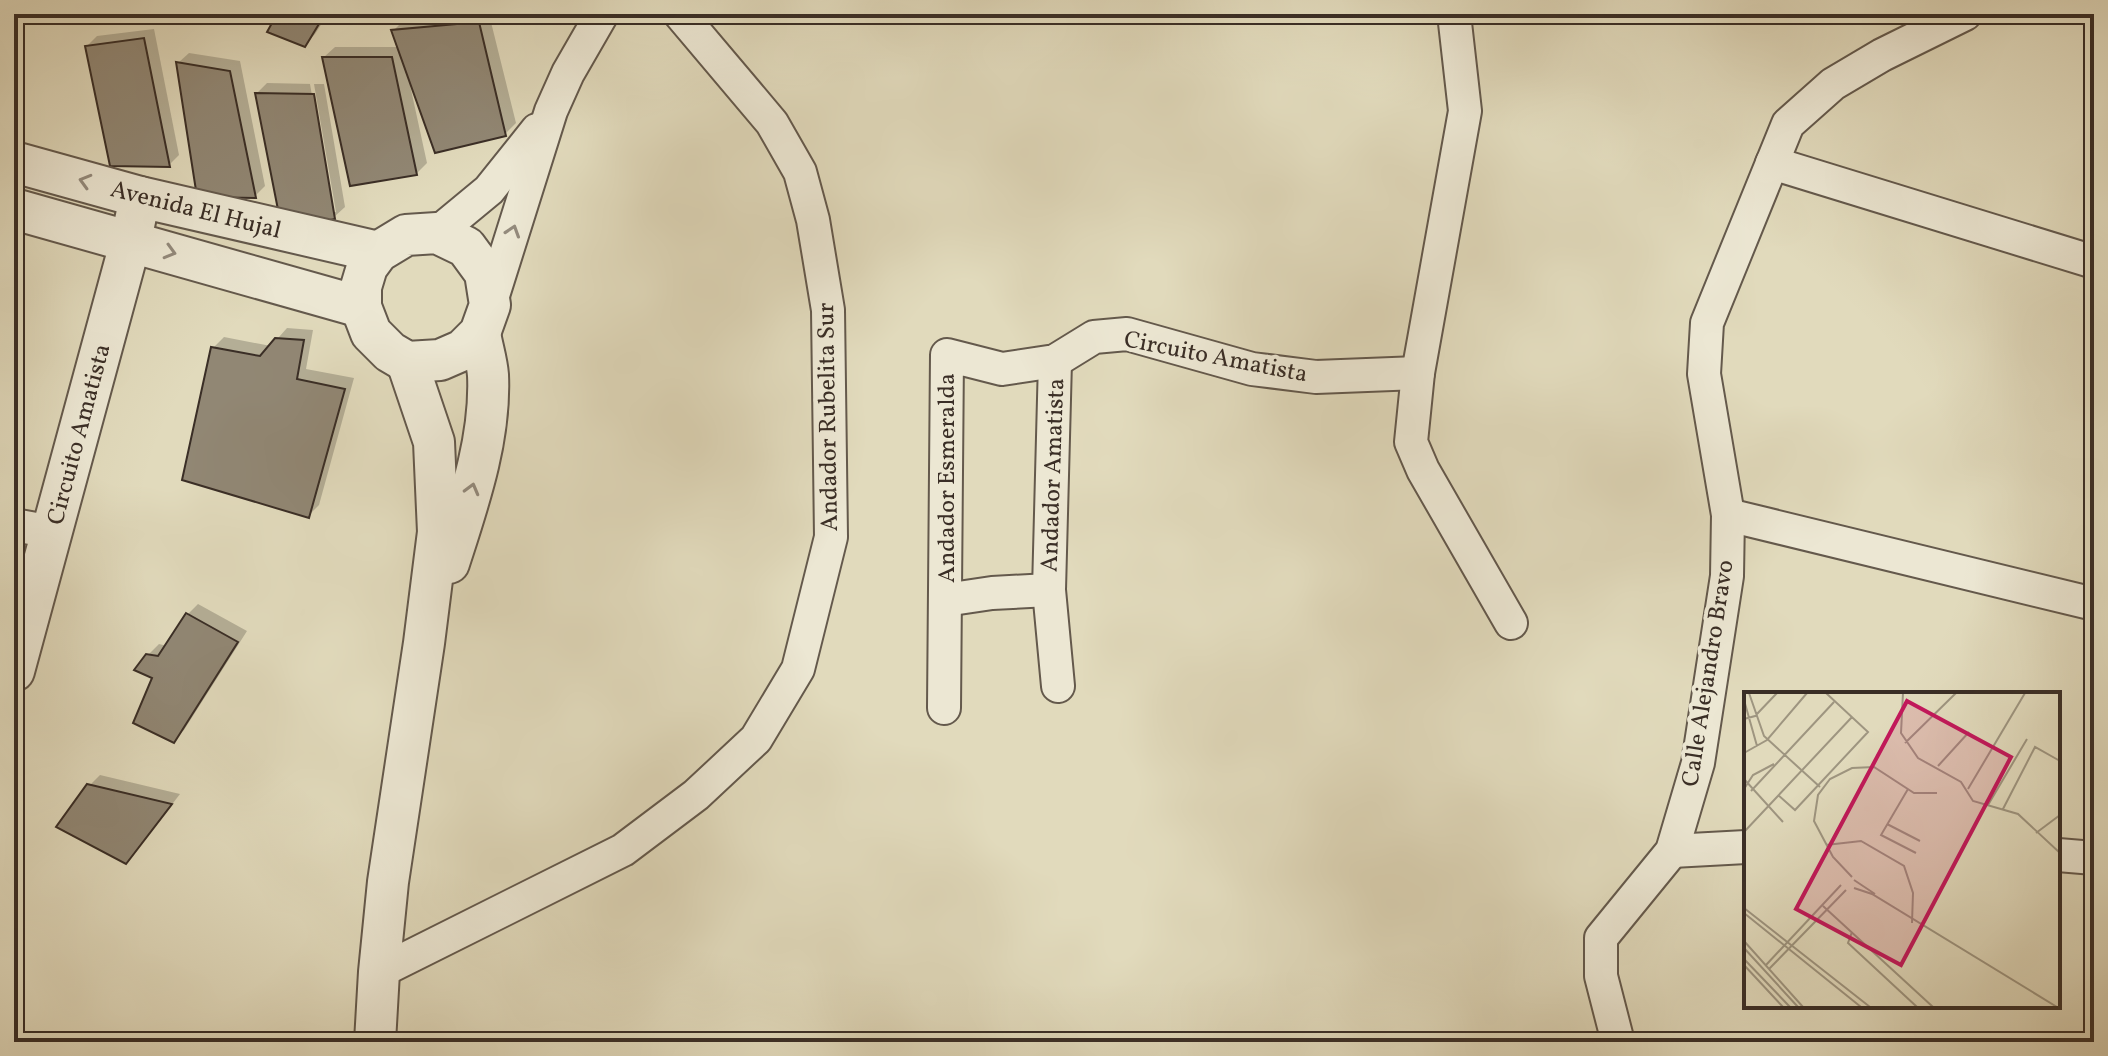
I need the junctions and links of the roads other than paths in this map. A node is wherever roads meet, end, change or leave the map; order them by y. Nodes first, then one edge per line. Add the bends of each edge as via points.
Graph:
1 (602, 14) edge
2 (680, 14) edge
3 (1454, 14) edge
4 (1965, 14) edge
5 (551, 111) junction
6 (14, 162) edge
7 (1772, 163) junction
8 (140, 197) junction
9 (14, 209) edge
10 (437, 233) junction
11 (131, 240) junction
12 (378, 252) junction
13 (2094, 262) edge
14 (361, 307) junction
15 (485, 319) junction
16 (947, 355) joint
17 (1055, 361) junction
18 (407, 362) junction
19 (1418, 373) junction
20 (1728, 515) junction
21 (33, 528) edge
22 (1049, 590) junction
23 (945, 600) junction
24 (2094, 604) edge
25 (1511, 623) dead end
26 (424, 643) junction
27 (14, 671) edge
28 (1058, 686) dead end
29 (944, 708) dead end
30 (1744, 847) edge
31 (1672, 851) junction
32 (2060, 855) edge
33 (2094, 858) edge
34 (379, 972) junction
35 (375, 1042) edge
36 (1618, 1042) edge

1 - 5 street
2 - 34 street, Andador Rubelita Sur via 772,123 800,172 813,220 828,310 831,537 798,669 756,739 696,795 623,850
3 - 19 street via 1465,111
4 - 7 street, Calle Alejandro Bravo via 1833,84 1788,124
5 - 10 street via 489,190
15 -> 5 street
8 -> 6 street, Avenida El Hujal
7 - 13 street
7 - 20 street, Calle Alejandro Bravo via 1707,323 1704,374
8 - 11 street, Circuito Amatista
8 - 12 street, Avenida El Hujal
9 - 11 street, Avenida El Hujal
10 - 12 street via 406,235
10 - 15 street via 466,247 485,273
11 -> 14 street, Avenida El Hujal
11 - 21 street, Circuito Amatista
12 - 14 street via 367,267
14 - 18 street via 371,333
15 - 18 street via 463,350 440,360
26 -> 15 street via 473,488 485,430
16 - 17 street, Circuito Amatista via 1002,369
16 - 23 street, Andador Esmeralda
17 - 19 street, Circuito Amatista via 1094,337 1127,334 1252,369 1316,377
17 - 22 street, Andador Amatista
18 - 26 street via 434,442 438,532
19 - 25 street via 1411,442
20 - 24 street
20 - 31 street, Calle Alejandro Bravo via 1727,576 1698,763
21 - 27 street, Circuito Amatista
22 - 23 street, Andador Esmeralda
22 - 28 street
23 - 29 street, Andador Esmeralda
26 - 34 street
30 - 31 street
31 - 36 street, Calle Alejandro Bravo via 1601,938 1601,976
32 - 33 street
34 - 35 street

